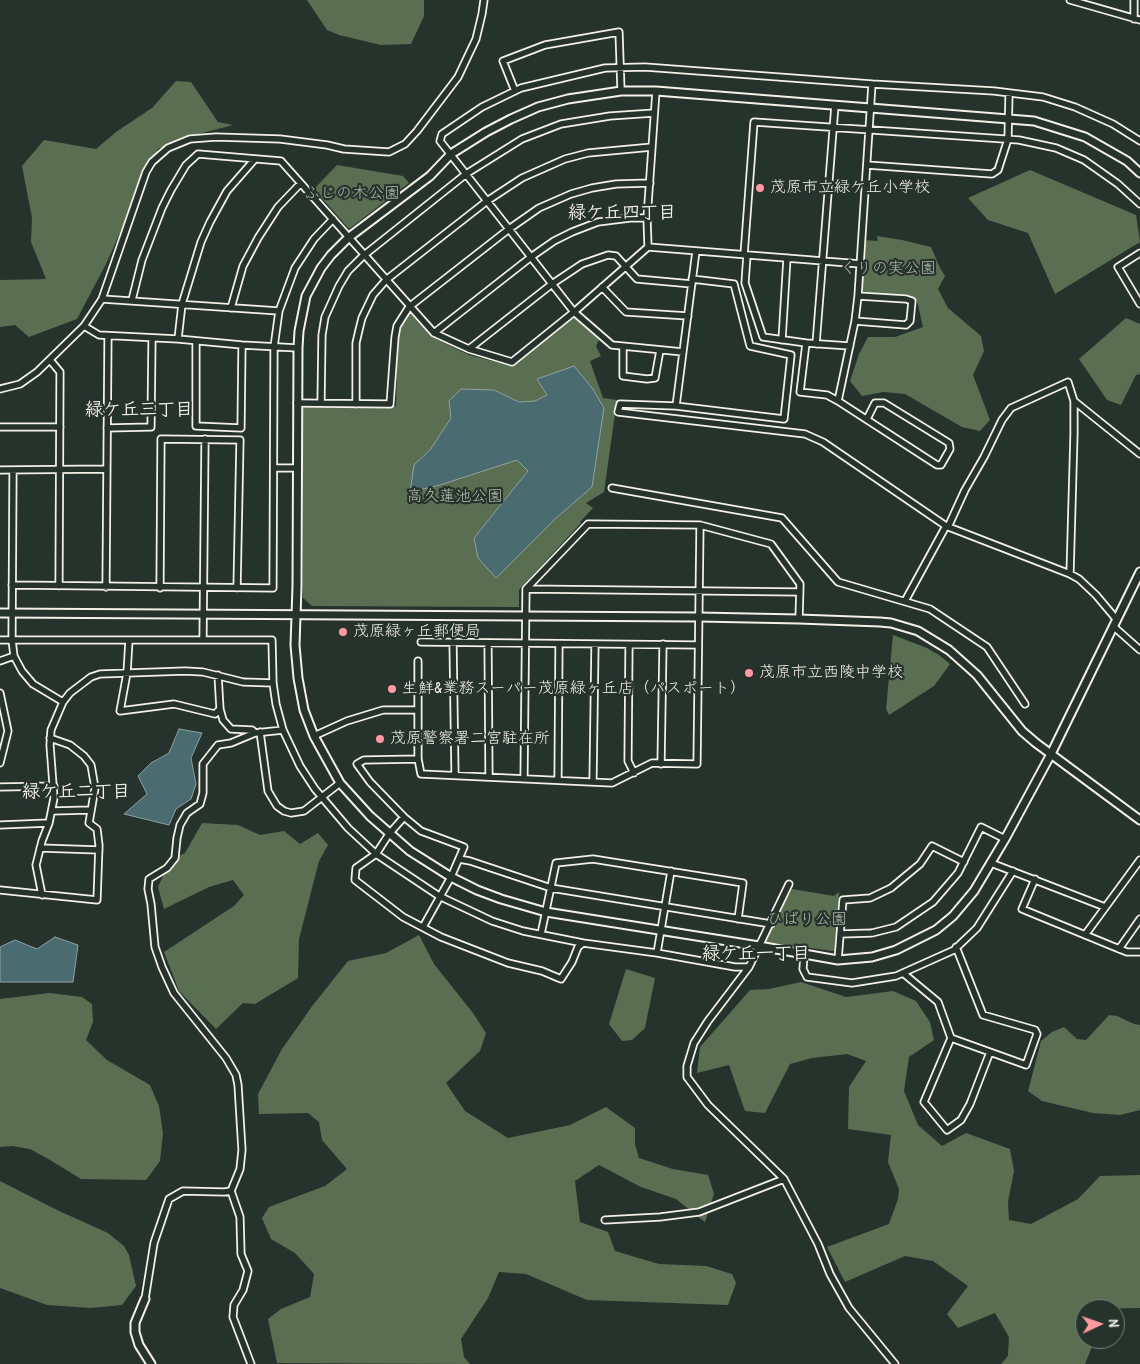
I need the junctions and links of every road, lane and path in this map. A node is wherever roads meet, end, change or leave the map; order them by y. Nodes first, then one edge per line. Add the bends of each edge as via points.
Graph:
1 (484, 0) edge
2 (1070, 0) edge
3 (1134, 0) edge
4 (1137, 19) edge
5 (620, 68) junction
6 (872, 84) junction
7 (515, 91) junction
8 (621, 91) junction
9 (656, 91) junction
10 (1009, 93) junction
11 (835, 105) junction
12 (870, 108) junction
13 (654, 113) junction
14 (1009, 118) junction
15 (833, 127) junction
16 (869, 130) junction
17 (1008, 139) junction
18 (1140, 141) edge
19 (652, 148) junction
20 (451, 154) junction
21 (255, 159) junction
22 (867, 166) junction
23 (1140, 173) edge
24 (466, 174) junction
25 (650, 183) junction
26 (300, 184) junction
27 (487, 201) junction
28 (1140, 204) edge
29 (647, 218) junction
30 (333, 220) junction
31 (509, 229) junction
32 (348, 238) junction
33 (648, 247) junction
34 (696, 251) junction
35 (745, 255) junction
36 (1139, 255) edge
37 (363, 256) junction
38 (531, 257) junction
39 (787, 258) junction
40 (822, 261) junction
41 (861, 264) junction
42 (625, 266) junction
43 (386, 280) junction
44 (692, 281) junction
45 (552, 284) junction
46 (602, 287) junction
47 (858, 296) junction
48 (102, 299) junction
49 (132, 300) junction
50 (182, 304) junction
51 (1140, 304) edge
52 (409, 307) junction
53 (231, 308) junction
54 (279, 311) junction
55 (574, 312) junction
56 (688, 316) junction
57 (855, 321) junction
58 (84, 326) junction
59 (434, 333) junction
60 (108, 336) junction
61 (152, 338) junction
62 (178, 339) junction
63 (782, 340) junction
64 (196, 342) junction
65 (806, 343) junction
66 (816, 344) junction
67 (242, 345) junction
68 (274, 346) junction
69 (850, 346) junction
70 (623, 347) junction
71 (298, 348) junction
72 (469, 349) junction
73 (660, 350) junction
74 (683, 352) junction
75 (50, 360) junction
76 (0, 389) edge
77 (838, 401) junction
78 (1074, 401) junction
79 (321, 403) junction
80 (297, 404) junction
81 (356, 404) junction
82 (676, 406) junction
83 (867, 420) junction
84 (0, 427) edge
85 (60, 427) junction
86 (108, 428) junction
87 (205, 439) junction
88 (1140, 454) edge
89 (274, 468) junction
90 (297, 468) junction
91 (60, 469) junction
92 (107, 469) junction
93 (0, 470) edge
94 (13, 470) junction
95 (612, 488) dead end
96 (700, 525) junction
97 (947, 526) junction
98 (1140, 572) edge
99 (1070, 574) junction
100 (12, 585) junction
101 (59, 586) junction
102 (106, 587) junction
103 (160, 588) junction
104 (203, 588) junction
105 (237, 588) junction
106 (526, 589) junction
107 (700, 591) junction
108 (800, 592) junction
109 (906, 601) junction
110 (0, 613) edge
111 (12, 613) junction
112 (203, 614) junction
113 (297, 614) junction
114 (526, 616) junction
115 (698, 617) junction
116 (799, 619) junction
117 (1115, 623) junction
118 (0, 640) edge
119 (12, 640) junction
120 (129, 640) junction
121 (203, 640) junction
122 (421, 642) dead end
123 (453, 642) junction
124 (526, 642) junction
125 (488, 643) junction
126 (559, 644) junction
127 (595, 644) junction
128 (629, 644) junction
129 (663, 644) junction
130 (698, 645) junction
131 (1140, 650) edge
132 (14, 656) junction
133 (0, 661) edge
134 (418, 661) dead end
135 (126, 673) junction
136 (218, 675) junction
137 (273, 684) junction
138 (0, 692) edge
139 (63, 702) junction
140 (1025, 704) dead end
141 (220, 709) junction
142 (418, 710) junction
143 (283, 730) junction
144 (258, 733) junction
145 (314, 736) junction
146 (50, 738) junction
147 (1051, 754) junction
148 (418, 760) junction
149 (0, 763) edge
150 (661, 764) junction
151 (634, 773) junction
152 (455, 775) junction
153 (489, 777) junction
154 (524, 778) junction
155 (558, 780) junction
156 (593, 782) junction
157 (340, 783) junction
158 (54, 786) junction
159 (0, 787) edge
160 (321, 797) junction
161 (91, 810) junction
162 (52, 811) junction
163 (404, 817) junction
164 (1140, 820) edge
165 (49, 823) junction
166 (0, 825) edge
167 (389, 834) junction
168 (1005, 839) junction
169 (40, 848) junction
170 (99, 850) junction
171 (376, 854) junction
172 (459, 859) junction
173 (1140, 860) edge
174 (964, 862) junction
175 (991, 863) junction
176 (670, 871) junction
177 (1012, 871) junction
178 (451, 877) junction
179 (1035, 879) junction
180 (789, 884) dead end
181 (551, 888) junction
182 (0, 890) edge
183 (42, 895) junction
184 (439, 896) junction
185 (665, 907) junction
186 (1105, 907) junction
187 (546, 912) junction
188 (738, 919) junction
189 (1140, 919) edge
190 (771, 924) junction
191 (423, 927) junction
192 (661, 930) junction
193 (541, 934) junction
194 (840, 934) junction
195 (1085, 935) junction
196 (584, 943) junction
197 (759, 946) junction
198 (956, 947) junction
199 (1119, 949) junction
200 (1140, 952) edge
201 (658, 953) junction
202 (804, 954) junction
203 (838, 960) junction
204 (749, 967) junction
205 (903, 973) junction
206 (951, 1038) junction
207 (990, 1052) junction
208 (784, 1179) junction
209 (231, 1191) junction
210 (605, 1220) dead end
211 (145, 1299) joint
212 (151, 1364) edge
213 (251, 1364) edge
214 (895, 1364) edge

1 - 48 street via 476,39 458,77 405,144 389,152 280,139 216,137 190,139 168,148 152,162 143,178
2 - 4 street
3 - 4 street
5 - 6 street via 645,67
5 - 7 street via 605,68
5 - 7 street via 619,32 545,45 503,61
5 - 8 street
6 - 10 street
6 - 12 street
7 - 20 street via 442,134 440,141
8 - 9 street
8 - 20 street via 538,107
9 - 11 street
9 - 13 street
10 - 14 street
10 - 18 street via 1043,97 1075,107 1113,124
11 - 12 street
11 - 15 street
12 - 14 street
12 - 16 street
13 - 19 street
13 - 24 street via 561,124 522,139
14 - 17 street
14 - 23 street via 1034,121 1086,137 1127,161
15 - 16 street
15 - 35 street via 754,122
15 - 40 street
16 - 17 street
16 - 22 street
17 - 22 street via 998,170 992,174
17 - 28 street via 1056,148 1084,160
19 - 25 street
19 - 27 street via 588,152 522,178
20 - 24 street
20 - 32 street via 430,176
21 - 26 street via 281,162
21 - 49 street via 198,154 186,165 152,233
21 - 50 street via 227,191 210,222
22 - 41 street
24 - 27 street
24 - 37 street
25 - 29 street
25 - 31 street via 616,184 571,194 539,208
26 - 30 street
26 - 53 street via 278,207 258,238 243,266
27 - 31 street
27 - 43 street
29 - 33 street
29 - 38 street via 598,222 554,241
30 - 32 street
30 - 54 street via 314,239 295,268
31 - 38 street
31 - 52 street
32 - 37 street
32 - 71 street via 326,262 306,296
33 - 34 street
33 - 42 street
34 - 35 street
34 - 44 street
35 - 39 street
35 - 63 street via 745,283 763,337
36 - 51 street via 1118,266
37 - 43 street
37 - 79 street via 338,286 326,317 322,335
38 - 45 street
38 - 59 street
39 - 40 street
39 - 63 street
40 - 41 street
40 - 66 street
41 - 47 street
42 - 44 street via 637,279
42 - 45 street via 616,256 608,255 582,264
42 - 46 street
43 - 52 street
43 - 81 street via 373,295 358,330
44 - 56 street
44 - 82 street via 734,284 750,346 791,354 784,419
45 - 55 street
45 - 72 street
46 - 55 street
46 - 56 street via 626,312
47 - 57 street
47 - 57 street via 912,301 910,321 906,325
48 - 49 street
48 - 58 street
49 - 50 street
50 - 53 street
50 - 62 street
52 - 59 street
52 - 81 street via 395,337 390,404
53 - 54 street
54 - 68 street
55 - 70 street via 612,346
55 - 72 street via 512,362
56 - 74 street
57 - 69 street
58 - 60 street via 99,335
58 - 75 street
59 - 72 street
60 - 61 street
60 - 86 street
61 - 62 street
61 - 86 street via 151,427
62 - 64 street
63 - 65 street
64 - 67 street
64 - 67 street via 196,426 241,428
65 - 66 street
65 - 77 street via 800,392 827,395
66 - 69 street
67 - 68 street
68 - 71 street
68 - 89 street
69 - 77 street
70 - 73 street
70 - 73 street via 623,376 655,378
71 - 80 street
73 - 74 street
74 - 82 street
75 - 76 street via 20,384
75 - 85 street via 60,372
77 - 83 street
78 - 88 street
78 - 97 street via 1068,382 1011,408
78 - 99 street
79 - 80 street
79 - 81 street
80 - 90 street
82 - 97 street via 620,404 618,412 805,434 823,442
83 - 83 street via 937,465 941,465 950,449 949,444 884,402 875,403
84 - 85 street
85 - 91 street
86 - 92 street
87 - 103 street via 161,439
87 - 104 street
87 - 105 street via 240,440
89 - 90 street
89 - 105 street via 273,588
90 - 113 street
91 - 92 street
91 - 94 street
91 - 101 street
92 - 102 street
93 - 94 street
94 - 100 street
95 - 109 street via 782,518 838,582
96 - 106 street via 588,524
96 - 107 street
96 - 108 street via 771,544 800,584
97 - 99 street
97 - 109 street
98 - 117 street
99 - 117 street via 1096,595
100 - 101 street
100 - 111 street
101 - 102 street
102 - 103 street
103 - 104 street
104 - 105 street
104 - 112 street
106 - 107 street
106 - 114 street
107 - 108 street
107 - 115 street
108 - 116 street
109 - 140 street via 930,609 988,647
110 - 111 street
111 - 112 street
111 - 119 street
112 - 113 street
112 - 121 street
113 - 114 street
113 - 145 street via 298,678 304,710
114 - 115 street
114 - 124 street
115 - 116 street
115 - 130 street
116 - 147 street via 880,622 926,636 965,663 1022,731
117 - 131 street
117 - 147 street
118 - 119 street
119 - 120 street
119 - 132 street
120 - 121 street
120 - 135 street
121 - 137 street via 272,640
122 - 123 street
123 - 125 street
123 - 152 street
124 - 125 street
124 - 126 street
124 - 154 street
125 - 153 street
126 - 127 street
126 - 155 street
127 - 128 street
127 - 156 street
128 - 129 street
128 - 151 street via 628,761
129 - 130 street
129 - 150 street
130 - 150 street via 697,764
132 - 133 street
132 - 139 street via 33,684
134 - 142 street
135 - 136 street via 185,671
135 - 139 street via 91,677 70,692
135 - 141 street via 120,711 174,704 215,714
136 - 137 street via 243,682
136 - 141 street
137 - 143 street
138 - 149 street via 8,730
139 - 146 street
141 - 144 street via 231,729
142 - 145 street via 383,710
142 - 148 street
143 - 144 street
143 - 160 street via 300,766
144 - 160 street via 268,791 277,806 284,811 297,812
144 - 209 street via 218,745 203,764 204,793 200,804 187,813 180,825 176,858 150,879 148,889 155,947 174,993 236,1075 242,1150 240,1170
145 - 157 street
146 - 158 street
146 - 161 street via 70,746 91,765 95,788
147 - 164 street
147 - 168 street
148 - 152 street via 421,774
148 - 163 street via 364,760 357,764
150 - 151 street via 652,764
151 - 156 street via 612,783
152 - 153 street
153 - 154 street
154 - 155 street
155 - 156 street
157 - 160 street
157 - 167 street
158 - 159 street
158 - 162 street
160 - 171 street
161 - 162 street
161 - 170 street via 89,823 97,829
162 - 165 street
163 - 167 street
163 - 172 street via 421,831 464,846
165 - 166 street
165 - 169 street
167 - 171 street
167 - 178 street
168 - 174 street via 981,827
168 - 175 street
169 - 170 street
169 - 183 street via 36,865
170 - 183 street via 97,900
171 - 184 street
171 - 191 street via 356,868 355,880 403,917
172 - 178 street
172 - 181 street
173 - 186 street
174 - 194 street via 932,902 896,927 872,934
174 - 194 street via 932,846 920,864 891,888 870,898 843,900
175 - 177 street
175 - 203 street via 974,891 936,930 896,950 872,957
176 - 181 street via 593,859 556,863
176 - 185 street
176 - 188 street via 743,884
177 - 179 street
177 - 198 street via 977,928
178 - 184 street
178 - 187 street via 501,899
179 - 186 street
179 - 195 street via 1022,909
180 - 190 street
181 - 185 street
181 - 187 street
182 - 183 street
184 - 191 street
184 - 193 street via 492,921
185 - 188 street
185 - 192 street
186 - 195 street
187 - 192 street
187 - 193 street
188 - 190 street
189 - 199 street
190 - 197 street
191 - 196 street via 508,963 561,979 578,947
192 - 197 street
192 - 201 street
193 - 196 street
194 - 203 street
195 - 199 street
196 - 201 street
197 - 202 street
197 - 204 street
198 - 205 street
198 - 207 street via 984,1015 1035,1030 1037,1034 1026,1065
199 - 200 street
201 - 204 street
202 - 203 street
202 - 205 street via 806,977 852,983
204 - 208 street via 694,1043 686,1073 708,1105
205 - 206 street via 938,1002
206 - 207 street
206 - 207 street via 924,1102 948,1130 961,1120 970,1104
208 - 210 street via 699,1212 660,1218
208 - 214 street via 849,1308
209 - 211 street via 184,1191 169,1199 154,1243
209 - 213 street via 240,1217 241,1254 248,1271 243,1290 234,1305 233,1317
211 - 212 street via 135,1323 135,1332

